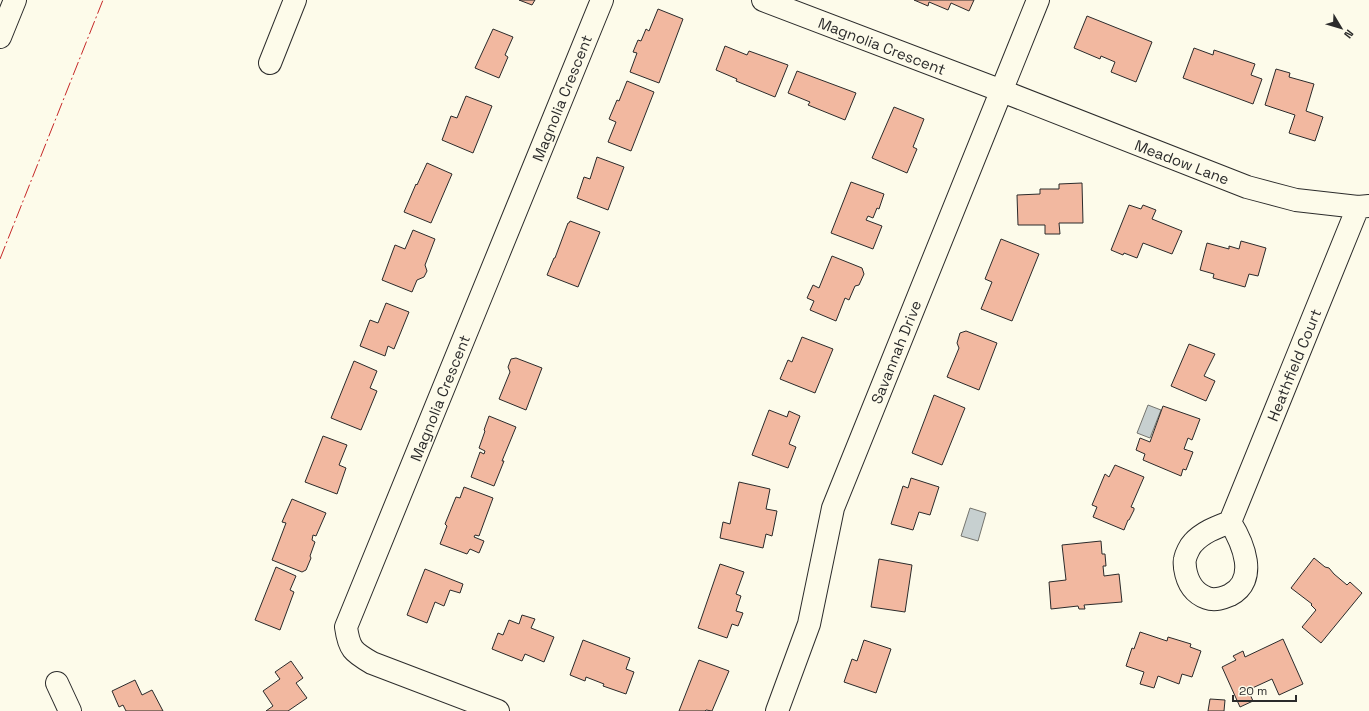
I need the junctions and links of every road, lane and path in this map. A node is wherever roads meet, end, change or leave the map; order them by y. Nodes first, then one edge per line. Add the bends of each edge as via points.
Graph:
1 (15, 0) edge
2 (295, 0) edge
3 (602, 0) edge
4 (763, 0) edge
5 (1038, 0) edge
6 (0, 37) edge
7 (270, 63) dead end
8 (1002, 91) junction
9 (1363, 207) edge
10 (1230, 522) dead end
11 (57, 683) dead end
12 (70, 711) edge
13 (498, 711) edge
14 (777, 711) edge

1 - 6 main road
2 - 7 main road
3 - 13 main road, Magnolia Crescent via 346,627 348,642 357,654 372,663
4 - 8 main road, Magnolia Crescent
5 - 8 main road, Savannah Drive
8 - 9 main road, Meadow Lane via 1247,187 1296,200
8 - 14 main road, Savannah Drive via 833,508 809,624
9 - 10 main road, Heathfield Court
11 - 12 main road

